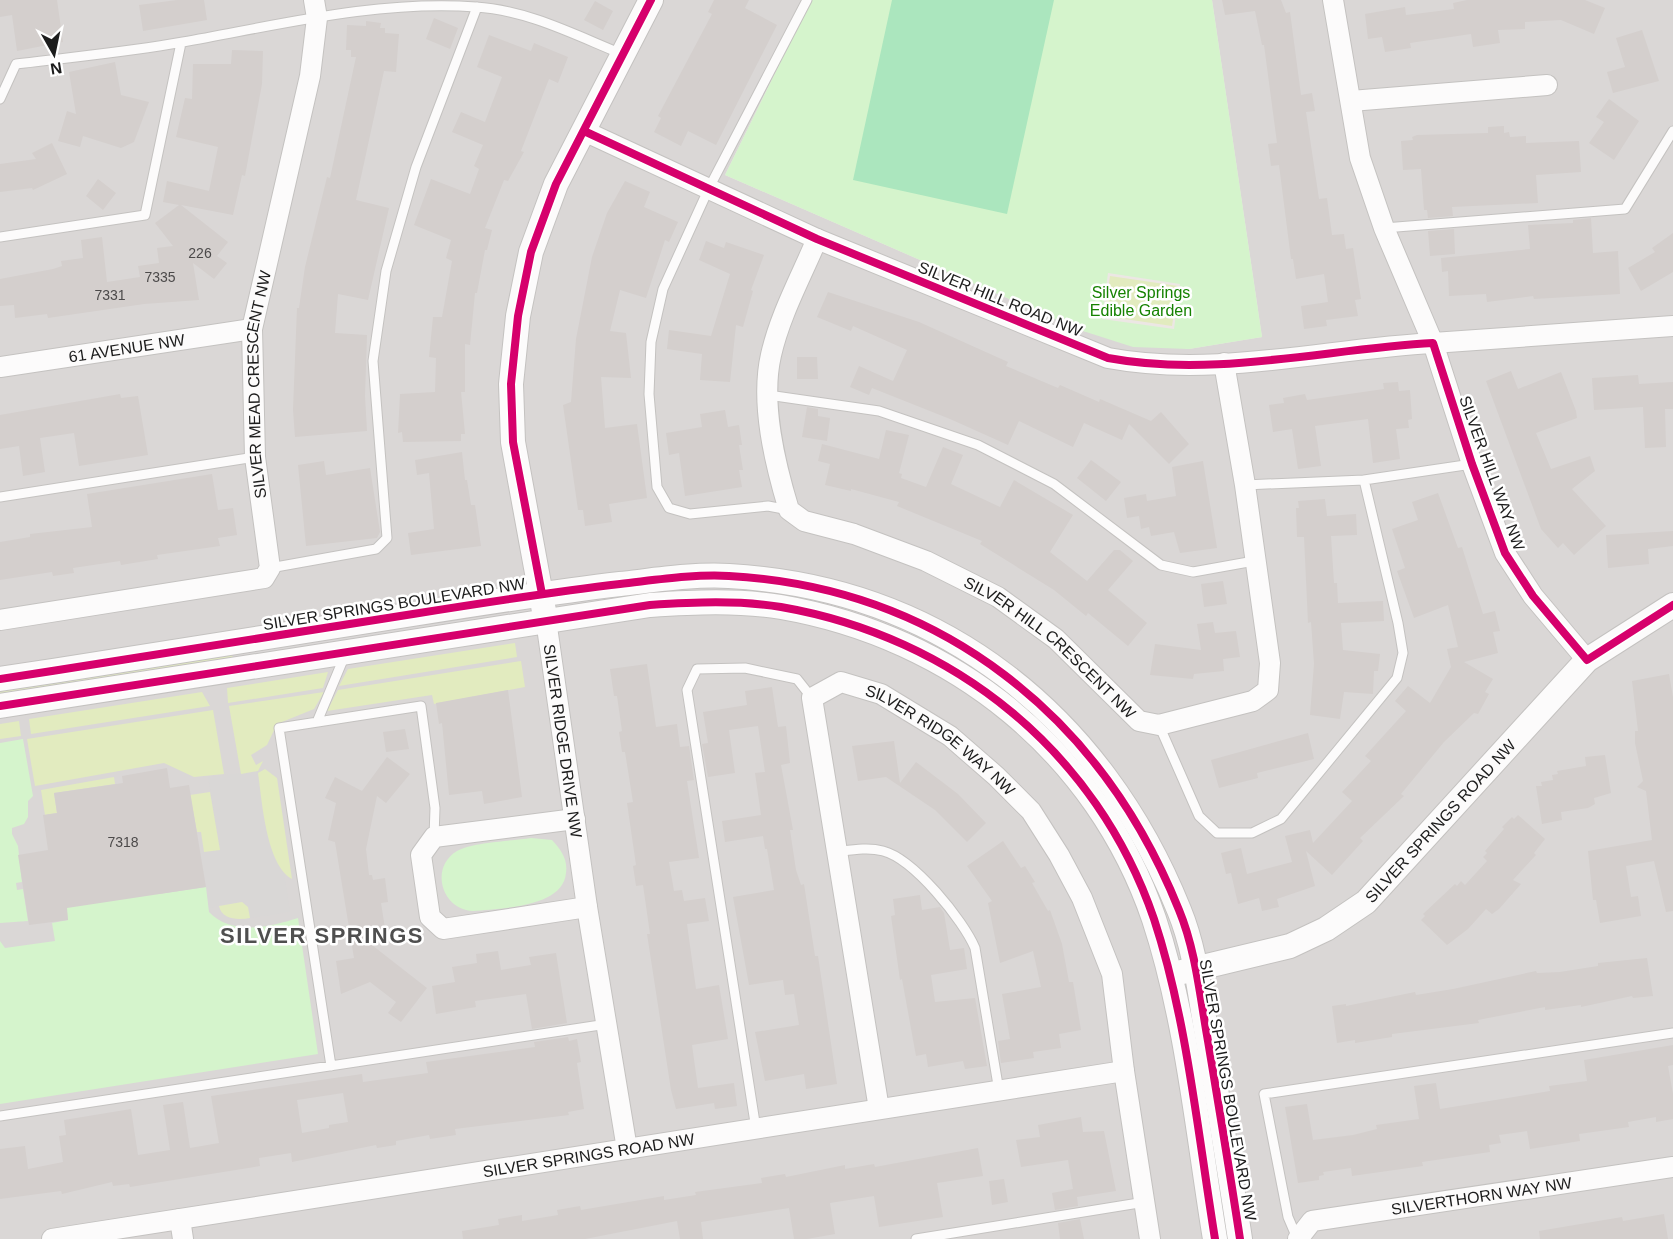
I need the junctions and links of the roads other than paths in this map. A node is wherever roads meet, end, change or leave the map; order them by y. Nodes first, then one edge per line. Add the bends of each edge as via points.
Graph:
1 (651, 0) edge
2 (807, 0) edge
3 (1332, 0) edge
4 (477, 7) junction
5 (315, 9) edge
6 (181, 43) junction
7 (622, 54) junction
8 (1547, 85) dead end
9 (0, 99) edge
10 (1351, 101) junction
11 (584, 131) junction
12 (1673, 131) edge
13 (709, 188) junction
14 (1384, 228) junction
15 (0, 237) edge
16 (817, 239) junction
17 (1673, 326) edge
18 (252, 329) junction
19 (1433, 343) junction
20 (1224, 363) junction
21 (0, 367) edge
22 (768, 395) junction
23 (255, 457) junction
24 (1472, 464) junction
25 (1364, 480) junction
26 (1245, 485) junction
27 (0, 497) edge
28 (789, 510) junction
29 (1254, 561) junction
30 (270, 568) junction
31 (542, 594) junction
32 (1673, 605) edge
33 (0, 620) edge
34 (546, 620) junction
35 (345, 654) junction
36 (1587, 660) junction
37 (0, 679) edge
38 (812, 698) junction
39 (0, 706) edge
40 (317, 722) junction
41 (1159, 725) junction
42 (575, 819) junction
43 (434, 837) junction
44 (837, 852) junction
45 (587, 907) junction
46 (1196, 969) junction
47 (1170, 975) junction
48 (606, 1024) junction
49 (1673, 1033) edge
50 (331, 1066) junction
51 (1124, 1071) junction
52 (999, 1090) junction
53 (879, 1109) junction
54 (0, 1116) edge
55 (756, 1129) junction
56 (627, 1149) junction
57 (1673, 1167) edge
58 (1145, 1202) junction
59 (180, 1219) junction
60 (961, 1236) edge
61 (1297, 1238) edge
62 (52, 1239) edge
63 (183, 1239) edge
64 (916, 1239) edge
65 (1150, 1239) edge
66 (1215, 1239) edge
67 (1240, 1239) edge

1 - 7 street, SILVER RIDGE DRIVE NW
2 - 13 lane
3 - 10 street, SILVER HILL WAY NW
4 - 5 lane
4 - 7 lane via 519,14
4 - 30 lane via 416,167 386,271 372,361 387,538 376,549
5 - 6 lane
5 - 18 street, SILVER MEAD CRESCENT NW via 310,76
6 - 9 lane via 16,64
6 - 15 lane via 145,215
7 - 11 street, SILVER RIDGE DRIVE NW
8 - 10 street
10 - 14 street, SILVER HILL WAY NW via 1360,158
11 - 13 street, SILVER HILL ROAD NW
11 - 31 street, SILVER RIDGE DRIVE NW via 556,184 531,252 518,316 511,384 513,442
12 - 14 lane via 1625,209
13 - 16 street, SILVER HILL ROAD NW
13 - 28 lane via 663,289 651,342 649,393 657,487 669,508 690,514 768,506
14 - 19 street, SILVER HILL WAY NW
16 - 20 street, SILVER HILL ROAD NW via 1108,358 1146,365
16 - 22 street via 781,322 771,357
17 - 19 street
18 - 21 street, 61 AVENUE NW
18 - 23 street, SILVER MEAD CRESCENT NW
19 - 20 street, SILVER HILL ROAD NW
19 - 24 street, SILVER HILL WAY NW
20 - 26 street, SILVER HILL CRESCENT NW
22 - 28 street via 773,441
22 - 29 lane via 879,411 978,445 1054,484 1161,565 1193,572
23 - 27 lane
23 - 30 street, SILVER MEAD CRESCENT NW
24 - 25 lane
24 - 36 street, SILVER HILL WAY NW via 1505,553 1533,597
25 - 26 lane
25 - 41 lane via 1398,623 1402,653 1397,678 1281,819 1252,833 1217,833 1199,816
26 - 29 street, SILVER HILL CRESCENT NW
28 - 41 street, SILVER HILL CRESCENT NW via 804,521 854,534 926,561 998,597 1056,639 1139,721
29 - 41 street, SILVER HILL CRESCENT NW via 1270,663 1268,690 1253,701
30 - 33 street via 264,578
31 - 34 street, SILVER RIDGE DRIVE NW
31 - 37 street, SILVER SPRINGS BOULEVARD NW
31 - 46 street, SILVER SPRINGS BOULEVARD NW via 674,578 727,576 784,582 883,608 956,641 1034,698 1110,780 1151,847 1181,914
32 - 36 street, SILVER SPRINGS ROAD NW
34 - 35 street
34 - 42 street, SILVER RIDGE DRIVE NW
34 - 47 street via 685,603 779,607 852,624 900,641 947,665 1004,705 1039,736 1086,790 1130,864 1153,916
35 - 39 street
35 - 40 lane
36 - 46 street, SILVER SPRINGS ROAD NW via 1366,902 1326,929 1290,946
38 - 44 street
38 - 51 street, SILVER RIDGE WAY NW via 841,682 881,694 950,736 1030,812 1059,855 1105,952 1112,974
38 - 55 lane via 797,679 746,668 697,669 687,690
40 - 43 lane via 421,706 435,808
40 - 50 lane via 279,728
42 - 43 street
42 - 45 street, SILVER RIDGE DRIVE NW
43 - 45 street via 421,855 430,917 443,929
44 - 52 lane via 861,848 885,852 912,868 967,930 975,948
44 - 53 street
45 - 48 street, SILVER RIDGE DRIVE NW
46 - 47 street, SILVER SPRINGS ROAD NW
46 - 67 street, SILVER SPRINGS BOULEVARD NW
47 - 66 street
48 - 50 lane
48 - 56 street, SILVER RIDGE DRIVE NW
49 - 61 lane via 1264,1094 1288,1217
50 - 54 lane
51 - 52 street, SILVER SPRINGS ROAD NW
51 - 58 street, SILVER RIDGE WAY NW
52 - 53 street, SILVER SPRINGS ROAD NW
53 - 55 street, SILVER SPRINGS ROAD NW
55 - 56 street, SILVER SPRINGS ROAD NW
56 - 59 street, SILVER SPRINGS ROAD NW
57 - 61 street, SILVERTHORN WAY NW via 1312,1221
58 - 60 lane
58 - 65 street, SILVER RIDGE WAY NW
59 - 62 street, SILVER SPRINGS ROAD NW
59 - 63 street
60 - 64 lane

